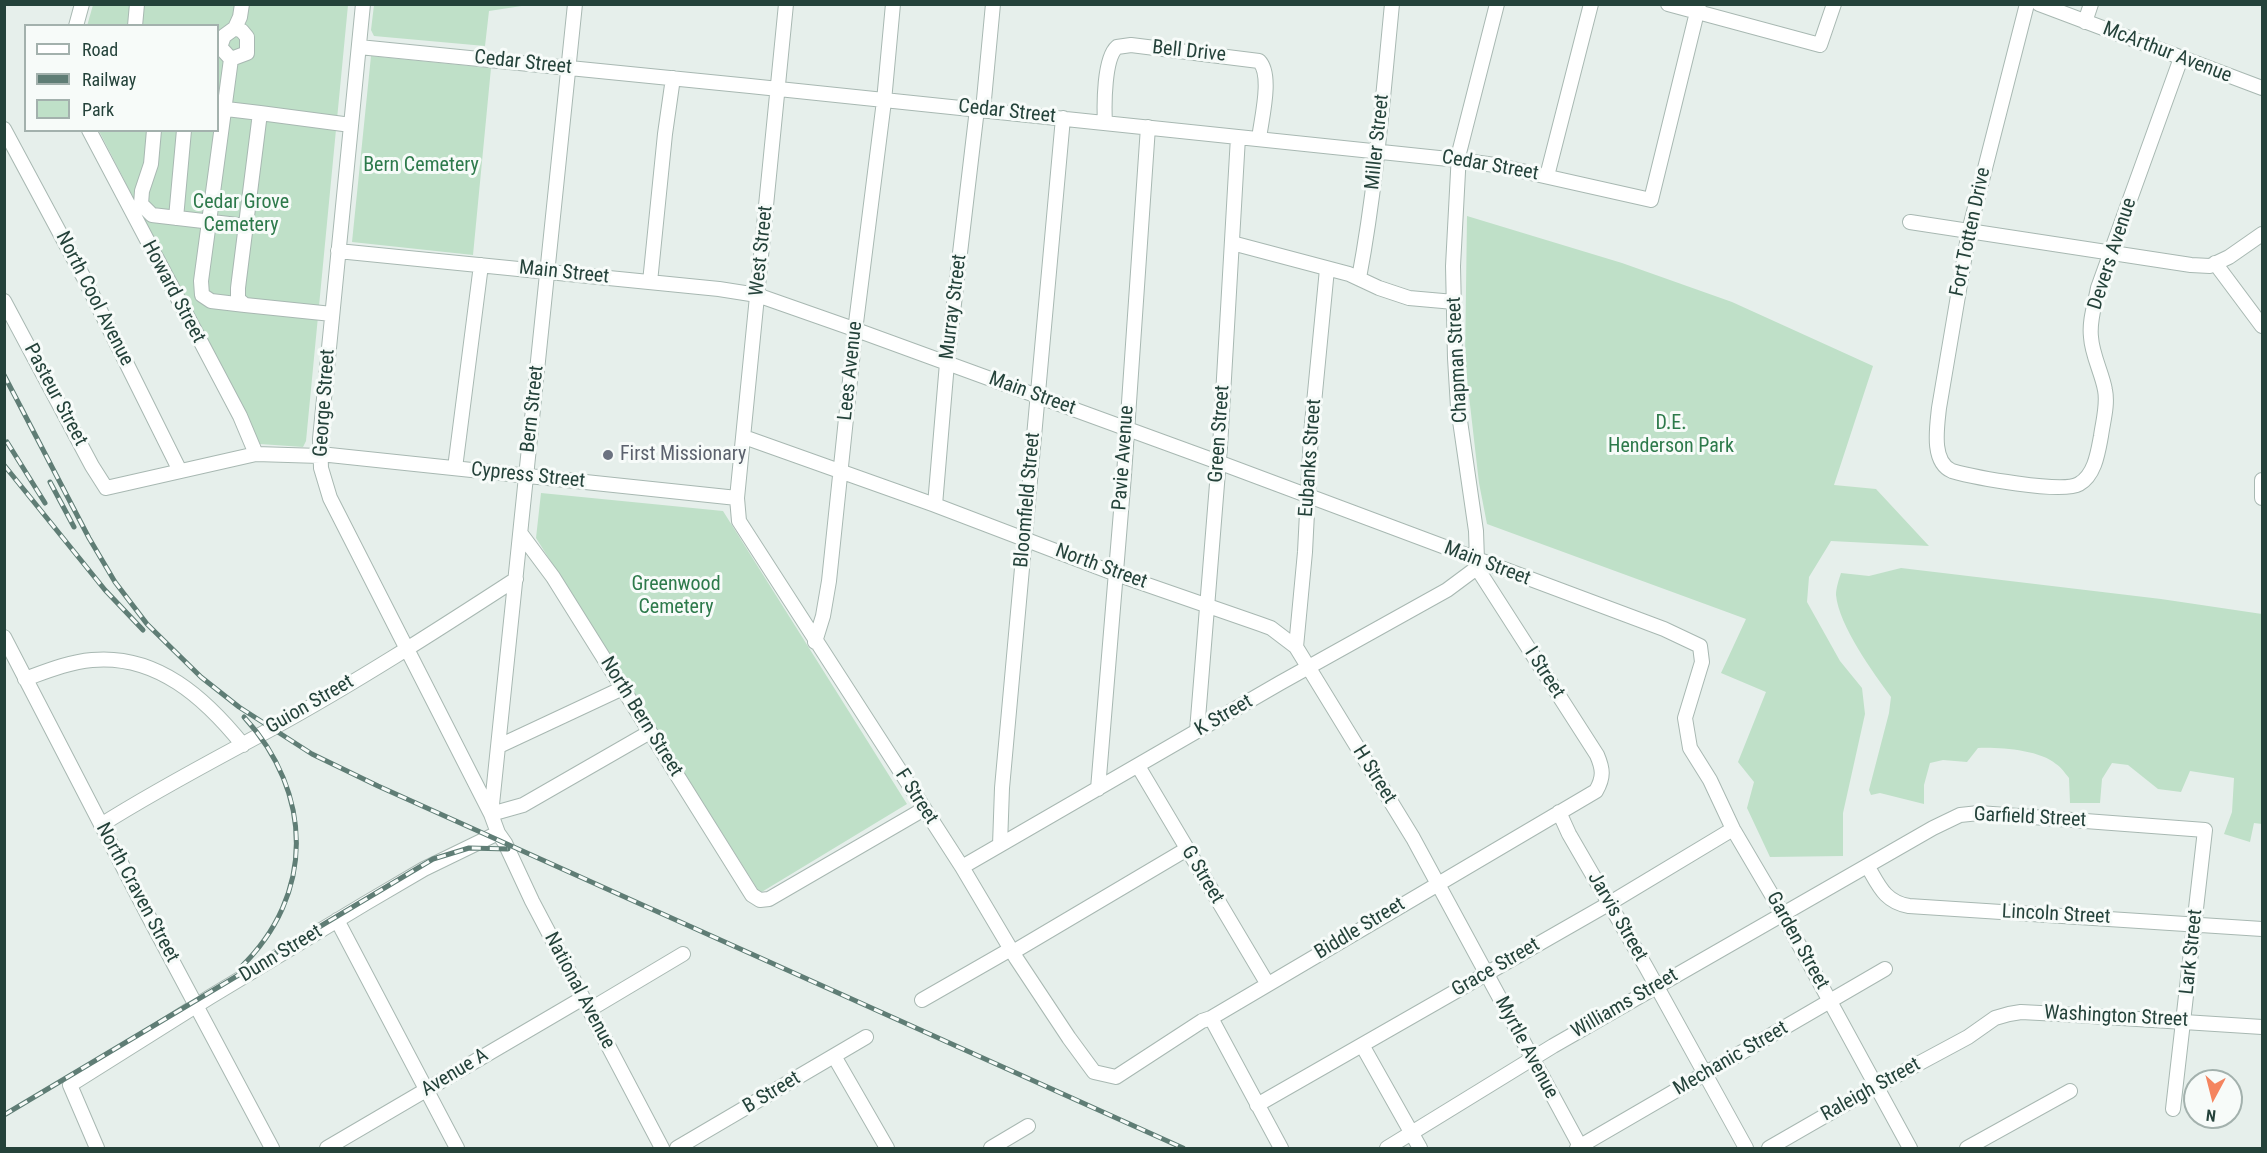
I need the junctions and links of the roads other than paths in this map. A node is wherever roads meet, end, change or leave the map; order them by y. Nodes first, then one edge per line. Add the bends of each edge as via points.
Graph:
1 (82, 4) edge
2 (137, 4) edge
3 (242, 4) edge
4 (363, 4) edge
5 (575, 4) edge
6 (786, 4) edge
7 (892, 4) edge
8 (993, 4) edge
9 (1392, 4) edge
10 (1497, 4) edge
11 (1591, 4) edge
12 (1668, 4) edge
13 (1834, 4) edge
14 (2026, 4) edge
15 (2039, 4) edge
16 (2091, 4) edge
17 (1698, 8) edge
18 (2085, 22) junction
19 (77, 24) edge
20 (135, 24) edge
21 (235, 28) junction
22 (359, 47) junction
23 (2181, 58) junction
24 (231, 59) junction
25 (568, 67) junction
26 (673, 78) junction
27 (2262, 88) edge
28 (777, 89) junction
29 (884, 101) junction
30 (220, 108) edge
31 (980, 110) junction
32 (260, 112) junction
33 (1063, 118) junction
34 (1105, 123) junction
35 (351, 125) junction
36 (1148, 127) junction
37 (4, 129) edge
38 (89, 132) edge
39 (154, 132) edge
40 (184, 132) edge
41 (218, 132) edge
42 (1238, 137) junction
43 (1259, 139) junction
44 (1377, 151) junction
45 (1458, 160) junction
46 (1547, 176) junction
47 (176, 218) junction
48 (211, 222) junction
49 (1910, 222) dead end
50 (246, 226) junction
51 (1969, 231) junction
52 (2262, 234) edge
53 (1232, 243) junction
54 (338, 251) junction
55 (2110, 254) junction
56 (2215, 263) junction
57 (481, 265) junction
58 (1327, 269) junction
59 (547, 272) junction
60 (1359, 278) junction
61 (650, 282) junction
62 (757, 295) junction
63 (4, 301) edge
64 (1454, 302) junction
65 (245, 305) junction
66 (332, 314) junction
67 (2262, 326) edge
68 (855, 329) junction
69 (947, 363) junction
70 (1037, 396) junction
71 (1126, 428) junction
72 (744, 437) junction
73 (256, 454) junction
74 (320, 455) junction
75 (1218, 462) junction
76 (455, 468) junction
77 (180, 471) junction
78 (841, 472) junction
79 (526, 475) junction
80 (2262, 480) edge
81 (2078, 484) joint
82 (106, 488) joint
83 (1308, 496) junction
84 (737, 498) junction
85 (2262, 498) edge
86 (935, 504) junction
87 (521, 534) junction
88 (1024, 538) junction
89 (1479, 563) junction
90 (1116, 574) junction
91 (516, 579) junction
92 (1207, 606) junction
93 (4, 637) edge
94 (815, 642) junction
95 (1296, 646) junction
96 (406, 649) junction
97 (1310, 668) junction
98 (25, 679) junction
99 (623, 688) junction
100 (1197, 731) junction
101 (650, 732) junction
102 (1686, 733) joint
103 (243, 745) junction
104 (499, 746) junction
105 (1138, 766) junction
106 (1602, 781) joint
107 (1098, 789) junction
108 (924, 808) junction
109 (1559, 812) junction
110 (491, 814) junction
111 (101, 825) junction
112 (1733, 829) junction
113 (2205, 830) joint
114 (498, 833) junction
115 (1000, 845) junction
116 (1187, 849) junction
117 (962, 867) junction
118 (1868, 867) junction
119 (1437, 884) junction
120 (1610, 903) junction
121 (1782, 914) junction
122 (337, 920) junction
123 (2195, 924) junction
124 (2262, 928) edge
125 (1012, 950) junction
126 (682, 954) dead end
127 (1885, 969) dead end
128 (1486, 974) junction
129 (1267, 983) junction
130 (1657, 987) junction
131 (922, 1000) dead end
132 (1829, 1001) junction
133 (586, 1004) junction
134 (197, 1005) junction
135 (1211, 1018) junction
136 (2184, 1021) junction
137 (2262, 1027) edge
138 (1975, 1033) joint
139 (866, 1037) dead end
140 (1362, 1045) junction
141 (834, 1056) junction
142 (1532, 1060) junction
143 (1705, 1074) junction
144 (1116, 1077) joint
145 (1875, 1087) junction
146 (427, 1090) junction
147 (2070, 1091) dead end
148 (1257, 1105) junction
149 (2173, 1109) dead end
150 (1028, 1126) dead end
151 (1412, 1133) junction
152 (1580, 1148) edge
153 (97, 1149) edge
154 (272, 1149) edge
155 (327, 1149) edge
156 (457, 1149) edge
157 (662, 1149) edge
158 (677, 1149) edge
159 (887, 1149) edge
160 (991, 1149) edge
161 (1281, 1149) edge
162 (1387, 1149) edge
163 (1420, 1149) edge
164 (1746, 1149) edge
165 (1768, 1149) edge
166 (1910, 1149) edge
167 (1967, 1149) edge

1 - 19 street
2 - 20 street
3 - 21 street
4 - 22 street, George Street
5 - 25 street, Bern Street
6 - 28 street, West Street
7 - 29 street, Lees Avenue
8 - 31 street, Murray Street
9 - 44 street, Miller Street
10 - 45 street, Chapman Street
11 - 46 street
12 - 17 street
13 - 17 street via 1820,45
14 - 51 street, Fort Totten Drive
15 - 18 street, McArthur Avenue
16 - 18 street
17 - 46 street, Cedar Street via 1651,200
18 - 23 street, McArthur Avenue
21 - 24 street via 224,36 220,47
21 - 24 street via 247,37 247,53
22 - 25 street, Cedar Street
22 - 35 street, George Street
23 - 27 street, McArthur Avenue
23 - 55 street, Devers Avenue
24 - 30 street
25 - 26 street, Cedar Street
25 - 59 street, Bern Street
26 - 28 street, Cedar Street
26 - 61 street
28 - 29 street, Cedar Street
28 - 62 street, West Street
29 - 31 street, Cedar Street
29 - 68 street, Lees Avenue
30 - 32 street
31 - 33 street, Cedar Street
31 - 69 street, Murray Street
32 - 35 street
32 - 50 street
33 - 34 street, Cedar Street
33 - 70 street, Bloomfield Street
34 - 36 street, Cedar Street
34 - 43 street, Bell Drive via 1109,58 1117,47 1131,45 1259,61 1265,69 1266,81
35 - 54 street, George Street
36 - 42 street, Cedar Street
36 - 71 street, Pavie Avenue
37 - 77 street, North Cool Avenue
38 - 73 street, Howard Street via 240,416
39 - 47 street via 141,204 152,215
40 - 47 street
41 - 48 street
42 - 43 street, Cedar Street
42 - 53 street, Green Street
43 - 44 street, Cedar Street
44 - 45 street, Cedar Street
44 - 60 street, Miller Street
45 - 46 street, Cedar Street
45 - 64 street, Chapman Street
47 - 48 street
48 - 50 street
48 - 65 street via 202,295 211,301
49 - 51 street
50 - 65 street via 238,299
51 - 55 street
51 - 81 street, Fort Totten Drive via 1936,432 1942,462 1952,471 1996,480 2060,487
52 - 56 street
53 - 58 street
53 - 75 street, Green Street
54 - 57 street, Main Street
54 - 66 street, George Street
55 - 56 street via 2191,265
55 - 81 street, Devers Avenue via 2091,326 2091,340 2106,392 2105,410 2096,460
56 - 67 street
57 - 59 street, Main Street
57 - 76 street
58 - 60 street
58 - 83 street, Eubanks Street
59 - 61 street, Main Street
59 - 79 street, Bern Street
60 - 64 street via 1409,297
61 - 62 street, Main Street
62 - 68 street, Main Street
62 - 72 street, West Street
63 - 82 street, Pasteur Street
64 - 89 street, Chapman Street via 1458,407
65 - 66 street
66 - 74 street, George Street
68 - 69 street, Main Street
68 - 78 street, Lees Avenue
69 - 70 street, Main Street
69 - 86 street, Murray Street
70 - 71 street, Main Street
70 - 88 street, Bloomfield Street
71 - 75 street, Main Street
71 - 90 street, Pavie Avenue
72 - 78 street, North Street
72 - 84 street, West Street
73 - 74 street, Cypress Street
73 - 77 street, Cypress Street
74 - 76 street, Cypress Street
74 - 96 street, George Street via 330,498
75 - 83 street, Main Street
75 - 92 street, Green Street
76 - 79 street, Cypress Street
77 - 82 street, Cypress Street
78 - 86 street, North Street
78 - 94 street, Lees Avenue via 829,581
79 - 84 street, Cypress Street
79 - 87 street, Bern Street
80 - 85 street
83 - 89 street, Main Street
83 - 95 street, Eubanks Street
84 - 94 street, F Street via 740,520
86 - 88 street, North Street
87 - 91 street, Bern Street
87 - 99 street, North Bern Street
88 - 90 street, North Street
88 - 115 street, Bloomfield Street
89 - 97 street, K Street via 1447,590
89 - 102 street, Main Street via 1664,629 1700,646 1702,662 1685,718
89 - 106 street, I Street via 1597,754
90 - 92 street, North Street
90 - 107 street, Pavie Avenue
91 - 96 street, Guion Street
91 - 104 street, Bern Street
92 - 95 street, North Street via 1271,628
92 - 100 street, Green Street
93 - 98 street, North Craven Street
94 - 108 street, F Street
95 - 97 street, North Street
96 - 103 street, Guion Street
96 - 110 street, George Street
97 - 100 street, K Street
97 - 119 street, H Street
98 - 103 street via 91,660 153,668 177,681
98 - 111 street, North Craven Street
99 - 101 street, North Bern Street
99 - 104 street
100 - 105 street, K Street
101 - 108 street, North Bern Street via 752,895 760,900 769,899
101 - 110 street via 523,805
102 - 112 street, Garden Street via 1690,748
103 - 111 street, Guion Street
104 - 110 street, Bern Street
105 - 107 street, K Street
105 - 116 street, G Street
106 - 109 street, Biddle Street via 1596,791
107 - 115 street, K Street
108 - 117 street, F Street
109 - 119 street, Biddle Street
109 - 120 street, Jarvis Street
110 - 114 street, George Street
111 - 134 street, North Craven Street
112 - 120 street, Grace Street
112 - 121 street, Garden Street
113 - 118 street, Garfield Street via 1970,813 1933,828
113 - 123 street, Lark Street
114 - 122 street, Dunn Street via 424,869
114 - 133 street, National Avenue
115 - 117 street, K Street
116 - 125 street
116 - 129 street, G Street
117 - 125 street, F Street
118 - 121 street, Williams Street
118 - 123 street, Lincoln Street via 1886,897 1909,906
119 - 128 street, Myrtle Avenue
119 - 129 street, Biddle Street
120 - 128 street, Grace Street
120 - 130 street, Jarvis Street
121 - 130 street, Williams Street
121 - 132 street, Garden Street
122 - 134 street, Dunn Street
122 - 146 street
123 - 124 street, Lincoln Street
123 - 136 street, Lark Street
125 - 131 street
125 - 144 street, F Street via 1087,1064 1094,1072
126 - 133 street, Avenue A
127 - 132 street, Mechanic Street
128 - 140 street, Grace Street
128 - 142 street, Myrtle Avenue
129 - 135 street, Biddle Street
130 - 142 street, Williams Street
130 - 143 street, Jarvis Street
132 - 143 street, Mechanic Street
132 - 145 street, Garden Street
133 - 146 street, Avenue A
133 - 157 street, National Avenue
134 - 153 street, Dunn Street via 70,1084
134 - 154 street, North Craven Street
135 - 144 street, Biddle Street
135 - 148 street
136 - 137 street, Washington Street
136 - 138 street, Washington Street via 2021,1012 1995,1018
136 - 149 street, Lark Street
138 - 145 street, Raleigh Street
139 - 141 street, B Street
140 - 148 street, Grace Street
140 - 151 street
141 - 158 street, B Street
141 - 159 street
142 - 151 street, Williams Street
142 - 152 street, Myrtle Avenue
143 - 152 street, Mechanic Street
143 - 164 street, Jarvis Street
145 - 165 street, Raleigh Street
145 - 166 street, Garden Street
146 - 155 street, Avenue A
146 - 156 street
147 - 167 street
148 - 161 street
150 - 160 street
151 - 162 street, Williams Street
151 - 163 street

